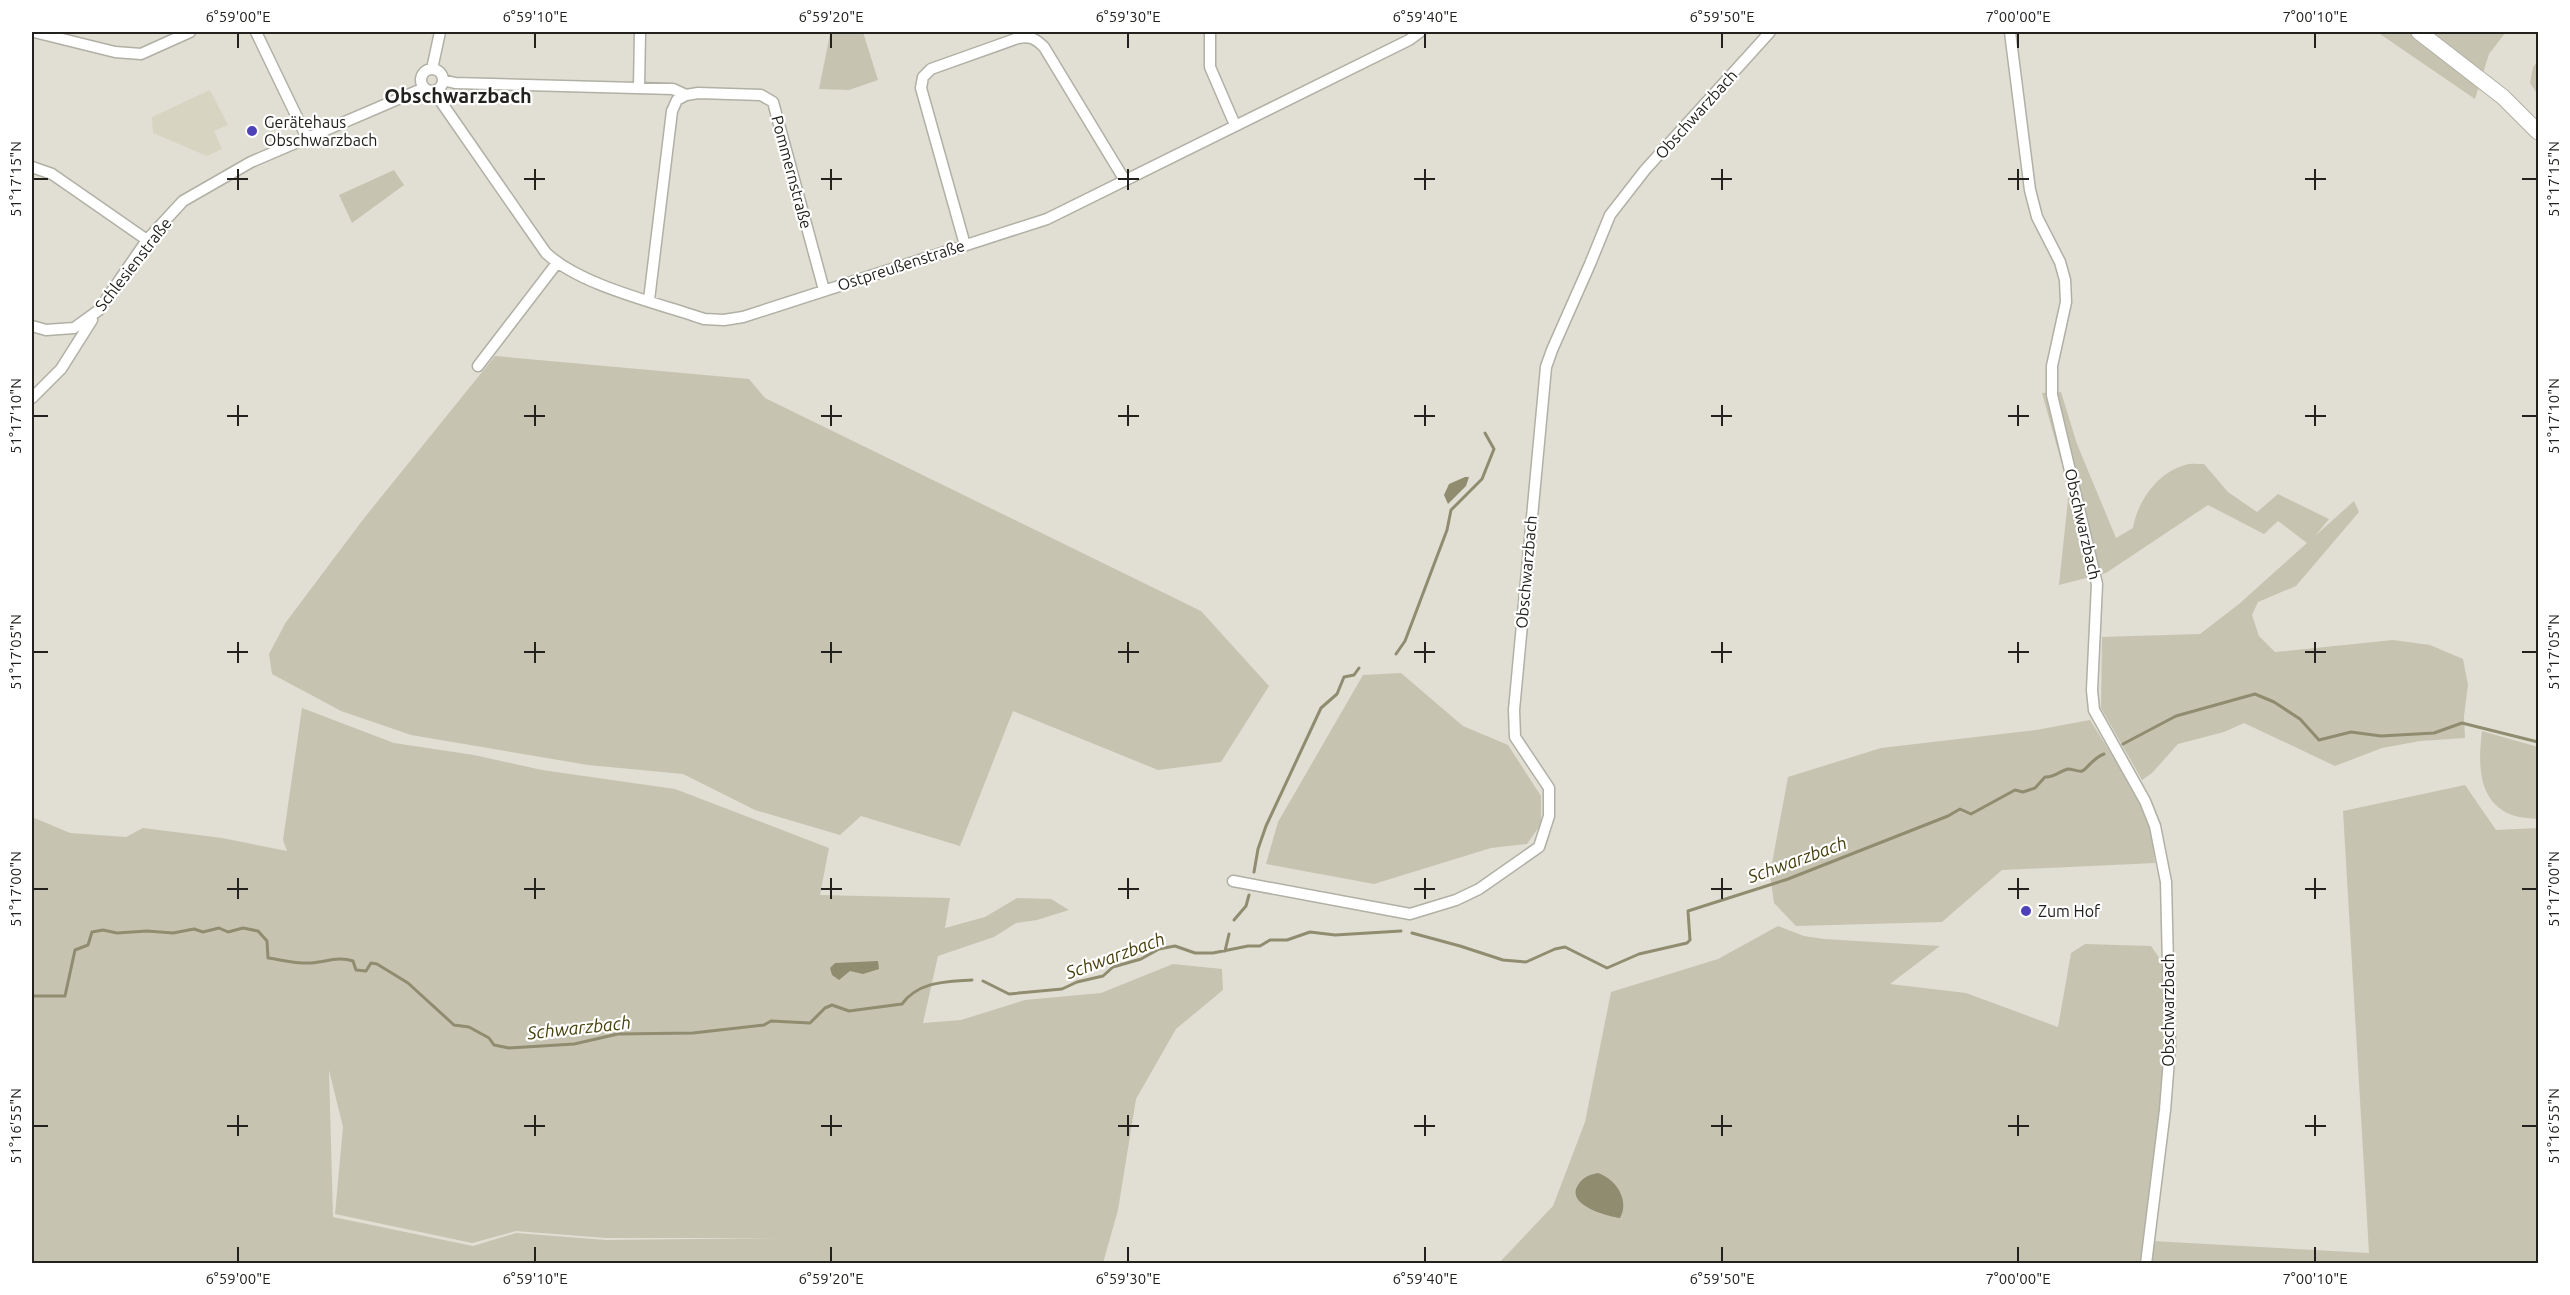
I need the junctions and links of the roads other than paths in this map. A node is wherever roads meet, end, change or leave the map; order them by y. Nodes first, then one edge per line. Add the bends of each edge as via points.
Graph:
1 (34, 32) edge
2 (190, 32) edge
3 (256, 32) edge
4 (440, 32) edge
5 (640, 32) edge
6 (1210, 32) edge
7 (1420, 32) edge
8 (1770, 32) edge
9 (2010, 32) edge
10 (2419, 32) edge
11 (432, 69) junction
12 (443, 80) junction
13 (424, 88) junction
14 (639, 88) junction
15 (436, 90) junction
16 (686, 95) junction
17 (1235, 125) junction
18 (2538, 132) edge
19 (307, 138) junction
20 (32, 167) edge
21 (1124, 179) junction
22 (147, 240) junction
23 (965, 245) junction
24 (557, 263) junction
25 (824, 290) junction
26 (649, 300) junction
27 (99, 310) junction
28 (32, 326) edge
29 (478, 366) dead end
30 (32, 398) edge
31 (1233, 881) dead end
32 (2146, 1263) edge

1 - 2 street via 115,52 141,54
3 - 19 street
4 - 11 street
5 - 14 street
6 - 17 street via 1210,67
7 - 17 street, Ostpreußenstraße
8 - 31 street, Obschwarzbach via 1645,170 1610,215 1546,367 1514,710 1515,736 1549,789 1549,816 1539,847 1479,889 1410,914
9 - 32 street, Obschwarzbach via 2030,190 2037,217 2065,280 2066,302 2052,366 2052,395 2097,584 2094,710 2145,801 2155,826 2166,882 2170,1047
10 - 18 main road via 2503,97
11 - 12 street via 440,72
11 - 13 street via 422,76
12 - 14 street
12 - 15 street
13 - 15 street
13 - 19 street, Schlesienstraße
14 - 16 street via 674,89
15 - 24 street, Ostpreußenstraße via 476,155
16 - 25 street, Pommernstraße via 761,95 773,102
16 - 26 street via 677,100 672,111
17 - 21 street, Ostpreußenstraße
19 - 22 street, Schlesienstraße via 251,162 183,201
20 - 22 street via 52,174
21 - 23 street, Ostpreußenstraße via 1047,219
21 - 23 street via 1044,46 1036,39 1018,38 931,69 922,77 921,88
22 - 27 street, Schlesienstraße
23 - 25 street, Ostpreußenstraße
24 - 26 street, Ostpreußenstraße via 581,278
24 - 29 street
25 - 26 street, Ostpreußenstraße via 724,320 704,319
27 - 28 street, Schlesienstraße via 74,328 46,330
27 - 30 street via 61,369

